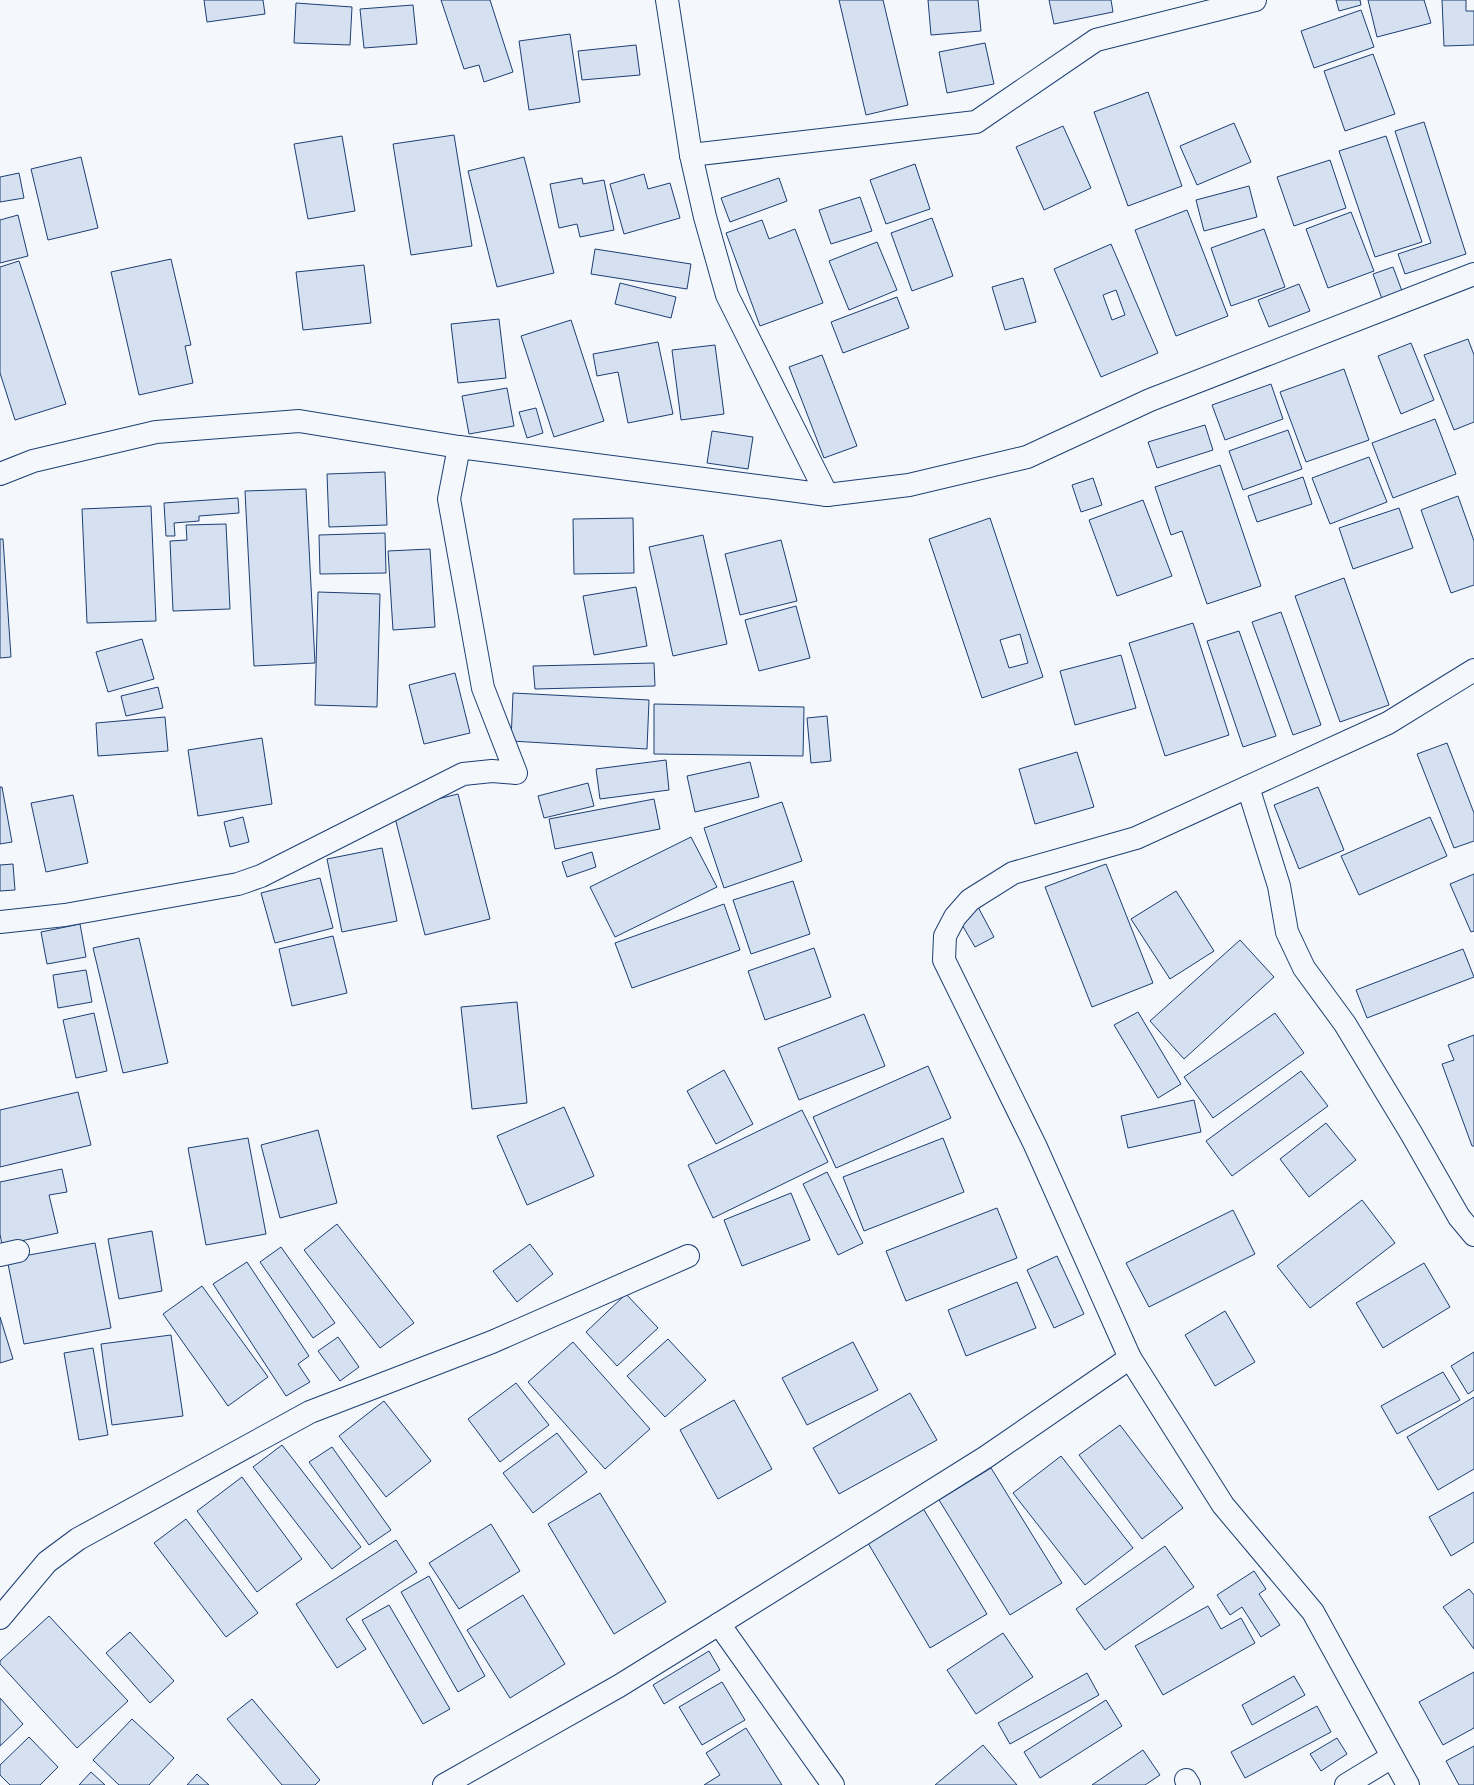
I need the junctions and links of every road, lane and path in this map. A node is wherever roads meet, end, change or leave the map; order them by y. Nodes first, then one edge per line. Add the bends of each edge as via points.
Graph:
1 (667, 0) edge
2 (1255, 0) edge
3 (691, 155) junction
4 (1474, 274) edge
5 (459, 447) junction
6 (0, 474) edge
7 (827, 495) junction
8 (1474, 670) edge
9 (1248, 787) junction
10 (0, 922) edge
11 (1474, 1235) edge
12 (688, 1256) dead end
13 (1130, 1358) junction
14 (0, 1618) edge
15 (719, 1624) junction
16 (1392, 1757) junction
17 (444, 1785) edge
18 (833, 1785) edge
19 (1346, 1785) edge
20 (1408, 1785) edge

1 - 3 street
2 - 3 street via 1096,40 976,122
3 - 7 street via 727,295
4 - 7 street via 1150,400 1026,457 910,485
5 - 6 street via 299,421 156,432 34,461
5 - 7 street
5 - 10 street via 449,499 483,688 516,773 492,771 463,774 261,876 238,884 65,915
8 - 9 street via 1388,723
9 - 11 street via 1279,886 1287,932 1304,968 1345,1024 1459,1217
9 - 13 street via 1136,838 1013,873 970,900 955,917 945,936 944,960 1035,1145
12 - 14 street via 492,1342 310,1412 78,1539 46,1562
13 - 15 street via 986,1457
13 - 16 street via 1223,1505 1313,1612
15 - 17 street via 619,1686
15 - 18 street
16 - 19 street
16 - 20 street

